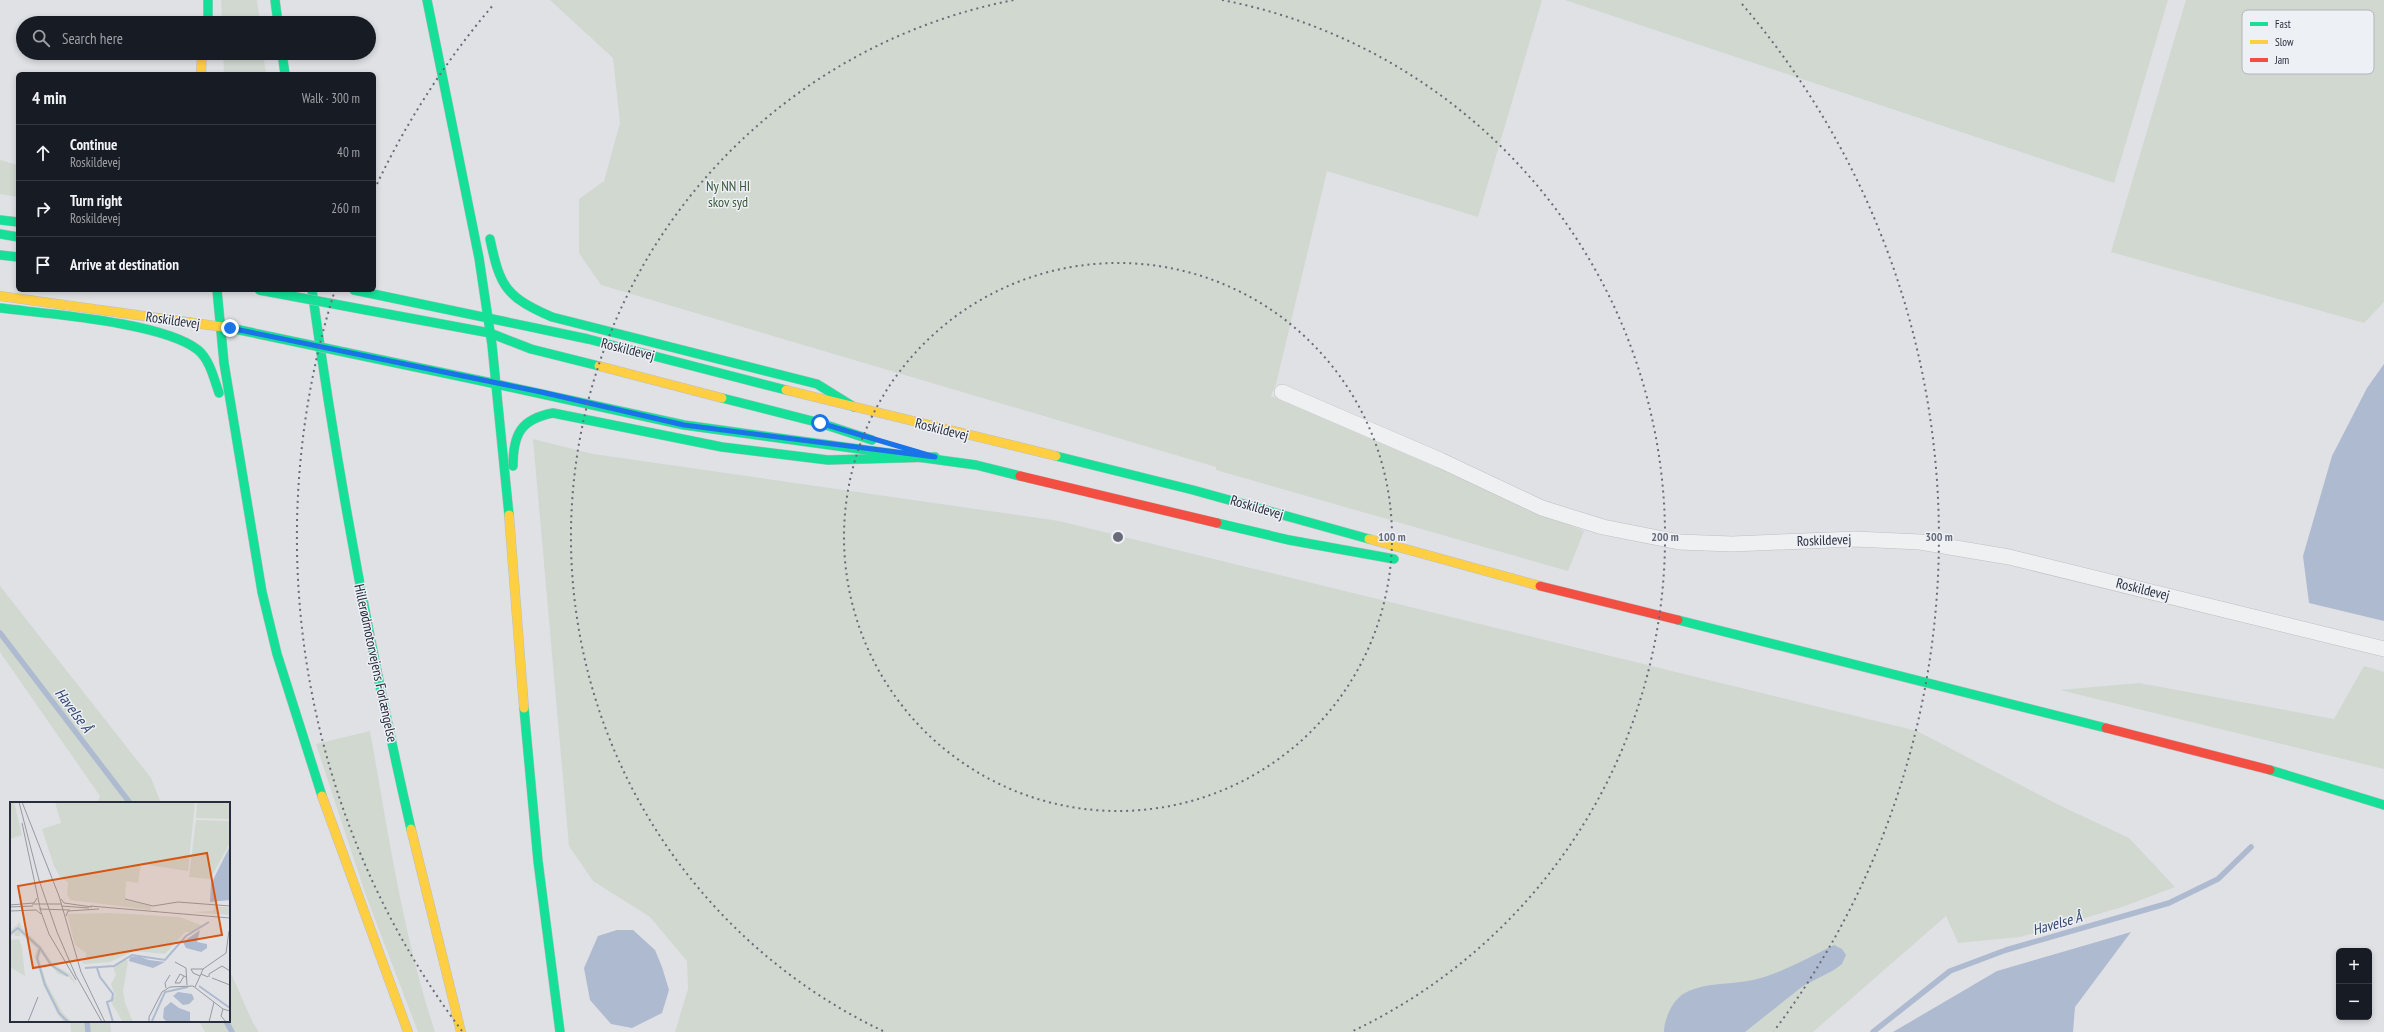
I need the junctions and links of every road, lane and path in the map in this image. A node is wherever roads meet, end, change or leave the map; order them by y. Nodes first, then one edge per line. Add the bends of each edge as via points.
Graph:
1 (275, 0) edge
2 (427, 0) edge
3 (208, 1) edge
4 (207, 16) edge
5 (277, 16) edge
6 (202, 60) edge
7 (209, 60) edge
8 (283, 60) edge
9 (201, 72) edge
10 (210, 72) edge
11 (285, 72) edge
12 (0, 220) edge
13 (16, 222) edge
14 (487, 228) dead end
15 (0, 234) edge
16 (16, 237) edge
17 (0, 255) edge
18 (16, 257) edge
19 (216, 292) edge
20 (270, 292) edge
21 (312, 292) edge
22 (364, 292) edge
23 (0, 296) edge
24 (0, 308) edge
25 (487, 316) junction
26 (221, 326) junction
27 (490, 333) junction
28 (491, 383) junction
29 (1282, 392) dead end
30 (854, 407) junction
31 (935, 457) junction
32 (1404, 561) dead end
33 (1428, 565) dead end
34 (1527, 583) junction
35 (262, 592) junction
36 (2384, 649) edge
37 (523, 701) junction
38 (2273, 771) junction
39 (2350, 784) dead end
40 (2384, 805) edge
41 (408, 1032) edge
42 (461, 1032) edge
43 (560, 1032) edge

1 - 5 main road
2 - 25 main road via 472,211
3 - 4 main road
6 - 9 main road
7 - 10 main road
8 - 11 main road
12 - 13 main road
14 - 30 main road via 499,279 506,291 526,306 552,317 816,384
15 - 16 main road
17 - 18 main road
19 - 26 main road
20 - 27 main road, Roskildevej, bridge
21 - 42 main road, Hillerødmotorvejens Forlængelse via 322,363 371,646 436,939
22 - 25 main road, Roskildevej
23 - 26 main road, Roskildevej
24 - 35 main road via 165,334 184,340 198,349 213,374 222,407 246,540
25 - 27 main road
25 - 30 main road, Roskildevej
26 - 28 main road, Roskildevej, bridge
26 - 35 main road via 224,363
27 - 28 main road
27 - 31 main road, Roskildevej via 531,349 820,423
28 - 31 main road, Roskildevej via 684,425
28 - 37 main road
29 - 36 street, Roskildevej via 1440,460 1542,508 1603,527 1679,542 1732,544 1855,539 1920,542 2009,557
30 - 34 main road, Roskildevej via 1193,490
31 - 32 main road, Roskildevej via 1052,482 1290,540
31 - 37 main road via 828,460 722,447 553,413 543,414 527,422 519,431 512,447 526,627
33 - 34 main road, Roskildevej
34 - 38 main road, Roskildevej via 1901,675
35 - 41 main road via 277,654 332,827
37 - 43 main road via 531,796
38 - 39 main road, Roskildevej
38 - 40 main road, Roskildevej

